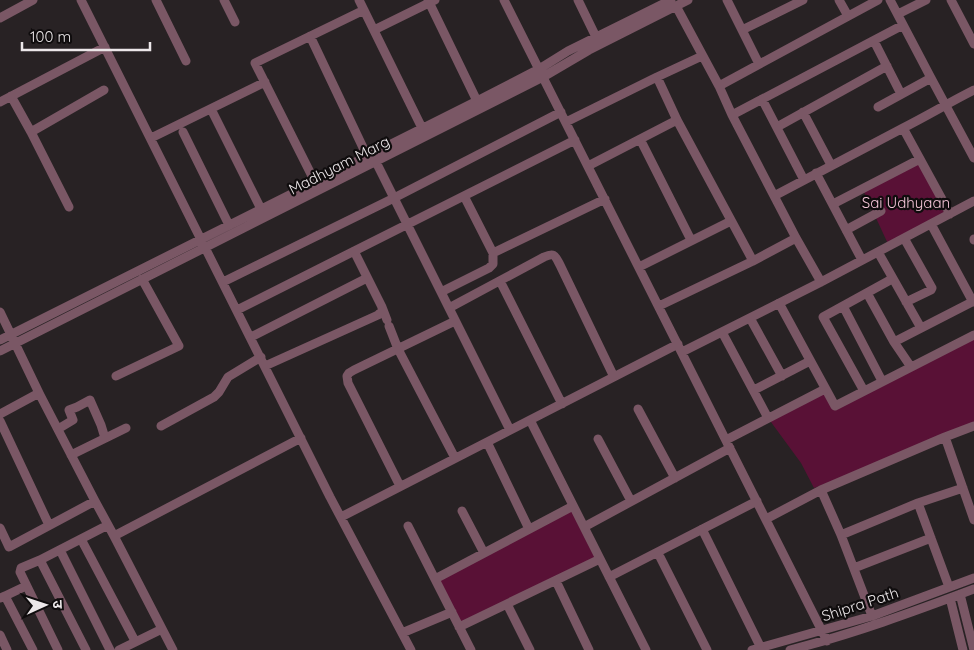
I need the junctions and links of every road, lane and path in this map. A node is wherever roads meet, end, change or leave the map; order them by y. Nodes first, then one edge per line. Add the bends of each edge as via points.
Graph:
1 (33, 0) edge
2 (82, 0) edge
3 (156, 0) edge
4 (224, 0) edge
5 (359, 0) edge
6 (504, 0) edge
7 (578, 0) edge
8 (688, 0) edge
9 (727, 0) edge
10 (802, 0) edge
11 (840, 0) edge
12 (878, 0) edge
13 (890, 0) edge
14 (926, 0) edge
15 (951, 0) edge
16 (431, 1) edge
17 (673, 3) edge
18 (364, 10) junction
19 (898, 14) junction
20 (848, 16) junction
21 (0, 18) edge
22 (235, 22) dead end
23 (903, 25) junction
24 (374, 30) junction
25 (742, 30) junction
26 (310, 36) junction
27 (596, 37) junction
28 (874, 41) junction
29 (974, 44) edge
30 (104, 47) junction
31 (702, 56) junction
32 (186, 61) dead end
33 (759, 64) junction
34 (887, 66) junction
35 (541, 73) junction
36 (657, 76) junction
37 (930, 78) junction
38 (265, 82) junction
39 (719, 86) junction
40 (104, 90) dead end
41 (974, 90) edge
42 (901, 94) junction
43 (11, 96) junction
44 (762, 99) junction
45 (477, 101) junction
46 (0, 102) edge
47 (945, 104) junction
48 (878, 107) dead end
49 (211, 109) junction
50 (561, 112) junction
51 (804, 112) junction
52 (732, 115) junction
53 (677, 120) junction
54 (566, 122) junction
55 (777, 127) junction
56 (422, 128) junction
57 (903, 128) junction
58 (31, 132) junction
59 (183, 132) dead end
60 (152, 138) junction
61 (640, 139) junction
62 (575, 140) junction
63 (971, 145) edge
64 (366, 156) junction
65 (974, 158) edge
66 (920, 159) junction
67 (376, 162) junction
68 (831, 165) junction
69 (588, 166) junction
70 (816, 173) junction
71 (804, 180) junction
72 (315, 182) junction
73 (464, 196) junction
74 (774, 196) junction
75 (394, 198) junction
76 (605, 198) junction
77 (974, 201) edge
78 (832, 204) junction
79 (69, 207) dead end
80 (261, 209) junction
81 (881, 211) dead end
82 (950, 214) junction
83 (731, 221) junction
84 (931, 224) junction
85 (229, 225) junction
86 (407, 225) junction
87 (846, 230) junction
88 (796, 238) junction
89 (904, 238) junction
90 (692, 240) junction
91 (204, 243) junction
92 (354, 252) junction
93 (878, 252) junction
94 (493, 253) junction
95 (862, 260) junction
96 (753, 261) junction
97 (639, 266) junction
98 (367, 278) junction
99 (142, 279) junction
100 (892, 279) junction
101 (500, 281) junction
102 (223, 282) junction
103 (821, 282) junction
104 (441, 292) junction
105 (867, 293) junction
106 (906, 302) junction
107 (974, 302) edge
108 (779, 303) junction
109 (659, 306) junction
110 (843, 306) junction
111 (382, 307) junction
112 (449, 308) junction
113 (237, 310) junction
114 (0, 312) edge
115 (750, 318) junction
116 (455, 321) junction
117 (921, 328) junction
118 (722, 332) junction
119 (11, 334) junction
120 (974, 336) edge
121 (251, 337) junction
122 (0, 340) edge
123 (894, 342) junction
124 (16, 343) junction
125 (680, 348) junction
126 (398, 349) junction
127 (0, 351) edge
128 (261, 358) junction
129 (810, 361) junction
130 (265, 366) junction
131 (911, 367) junction
132 (116, 376) dead end
133 (782, 376) junction
134 (614, 377) junction
135 (882, 381) junction
136 (825, 388) junction
137 (754, 390) junction
138 (864, 391) junction
139 (39, 394) junction
140 (562, 404) junction
141 (638, 409) dead end
142 (0, 414) edge
143 (768, 418) junction
144 (530, 420) junction
145 (0, 421) edge
146 (161, 426) dead end
147 (974, 426) edge
148 (126, 428) dead end
149 (58, 429) junction
150 (510, 430) junction
151 (945, 437) junction
152 (105, 438) junction
153 (301, 438) junction
154 (598, 439) dead end
155 (487, 442) junction
156 (728, 444) junction
157 (71, 455) junction
158 (455, 458) junction
159 (675, 478) junction
160 (400, 486) junction
161 (963, 488) junction
162 (821, 490) junction
163 (95, 501) junction
164 (631, 501) junction
165 (757, 501) junction
166 (918, 503) junction
167 (573, 506) junction
168 (462, 511) dead end
169 (341, 517) junction
170 (766, 519) junction
171 (974, 520) edge
172 (108, 524) junction
173 (49, 526) junction
174 (408, 526) dead end
175 (584, 527) junction
176 (0, 528) edge
177 (530, 529) junction
178 (702, 529) junction
179 (841, 535) junction
180 (114, 536) junction
181 (931, 538) junction
182 (81, 539) junction
183 (60, 550) junction
184 (484, 553) junction
185 (658, 553) junction
186 (600, 559) junction
187 (40, 560) junction
188 (854, 568) junction
189 (610, 577) junction
190 (974, 578) edge
191 (435, 579) junction
192 (556, 581) junction
193 (26, 586) junction
194 (949, 587) junction
195 (974, 589) edge
196 (960, 594) junction
197 (2, 597) edge
198 (950, 598) junction
199 (507, 604) junction
200 (452, 612) junction
201 (872, 616) junction
202 (460, 627) junction
203 (162, 629) junction
204 (822, 631) junction
205 (402, 634) junction
206 (0, 635) edge
207 (828, 640) junction
208 (135, 641) junction
209 (757, 649) edge
210 (7, 650) edge
211 (34, 650) edge
212 (58, 650) edge
213 (86, 650) edge
214 (110, 650) edge
215 (119, 650) edge
216 (173, 650) edge
217 (411, 650) edge
218 (471, 650) edge
219 (530, 650) edge
220 (589, 650) edge
221 (646, 650) edge
222 (707, 650) edge
223 (790, 650) edge
224 (963, 650) edge
225 (974, 650) edge

1 - 21 street
2 - 30 street
3 - 32 street
4 - 22 street
5 - 18 street
6 - 35 street
7 - 27 street
8 - 17 street, Madhyam Marg
9 - 25 street
10 - 25 street
11 - 20 street
12 - 20 street
13 - 19 street
14 - 19 street
15 - 29 street
16 - 24 street
16 - 45 street
17 - 27 street, Madhyam Marg
17 - 31 street
17 - 35 street, Madhyam Marg
18 - 24 street
18 - 26 street
19 - 23 street
20 - 33 street
23 - 28 street
23 - 37 street
24 - 56 street
25 - 33 street
26 - 38 street via 255,64
26 - 64 street
27 - 35 street, Madhyam Marg via 568,51
28 - 34 street
28 - 44 street
30 - 43 street
30 - 60 street
31 - 36 street
31 - 39 street
33 - 39 street
34 - 42 street
34 - 51 street
35 - 45 street, Madhyam Marg
35 - 50 street
35 - 67 street, Madhyam Marg
36 - 53 street
36 - 54 street
37 - 42 street
37 - 47 street
38 - 49 street
38 - 72 street
39 - 52 street
40 - 58 street
41 - 47 street
42 - 48 street
43 - 46 street
43 - 58 street
44 - 52 street
44 - 55 street
45 - 56 street, Madhyam Marg
47 - 57 street
47 - 63 street
49 - 60 street
49 - 80 street
50 - 54 street
50 - 75 street
51 - 55 street
51 - 68 street
52 - 74 street
53 - 61 street
53 - 83 street
54 - 62 street
55 - 71 street
56 - 64 street, Madhyam Marg
57 - 66 street
57 - 68 street
58 - 79 street
59 - 85 street
60 - 91 street
61 - 69 street
61 - 90 street
62 - 69 street
62 - 73 street
63 - 65 street
64 - 72 street, Madhyam Marg
66 - 78 street
66 - 82 street
67 - 75 street
67 - 91 street, Madhyam Marg
68 - 70 street
69 - 76 street
70 - 71 street
70 - 78 street
71 - 74 street
72 - 80 street, Madhyam Marg
73 - 86 street
73 - 94 street
74 - 88 street
75 - 86 street
75 - 102 street
76 - 94 street
76 - 97 street
77 - 82 street
78 - 87 street
80 - 85 street, Madhyam Marg
81 - 87 street
82 - 84 street
83 - 90 street
83 - 96 street
84 - 89 street
84 - 107 street
85 - 91 street, Madhyam Marg
86 - 92 street
86 - 104 street
87 - 95 street
88 - 96 street
88 - 103 street
89 - 93 street
89 - 106 street via 932,287
90 - 97 street
91 - 99 street, Madhyam Marg
91 - 102 street
91 - 119 street, Madhyam Marg
92 - 98 street
92 - 113 street
93 - 95 street
93 - 100 street
94 - 104 street via 493,264 489,268
95 - 103 street
96 - 109 street
97 - 109 street
98 - 111 street
98 - 121 street
99 - 124 street, Madhyam Marg
99 - 132 street via 179,346
100 - 105 street
100 - 106 street
101 - 112 street
101 - 134 street via 544,257 556,257
101 - 140 street
102 - 113 street
103 - 108 street
104 - 112 street
105 - 110 street
105 - 123 street
106 - 117 street
107 - 117 street
108 - 115 street
108 - 129 street
109 - 125 street
110 - 135 street
110 - 138 street via 823,317
111 - 126 street
111 - 130 street via 378,315
112 - 116 street
113 - 121 street
114 - 119 street
115 - 118 street
115 - 133 street
116 - 126 street
116 - 150 street
117 - 123 street
118 - 125 street
118 - 137 street
119 - 122 street, Madhyam Marg
119 - 124 street
120 - 131 street
121 - 128 street
123 - 131 street
124 - 127 street, Madhyam Marg
124 - 139 street
125 - 134 street
125 - 156 street
126 - 158 street
126 - 160 street via 349,373 347,380
128 - 130 street
128 - 146 street via 228,377 214,397
129 - 133 street
129 - 136 street
130 - 153 street
131 - 135 street
133 - 137 street
134 - 140 street
135 - 138 street
136 - 138 street via 835,406
136 - 143 street
137 - 143 street
139 - 142 street
139 - 149 street
140 - 144 street
141 - 159 street
143 - 156 street
144 - 150 street
144 - 167 street
145 - 173 street
147 - 151 street
148 - 152 street
149 - 152 street via 73,420 69,410 90,400
149 - 157 street
150 - 155 street
151 - 161 street
151 - 162 street
152 - 157 street
153 - 169 street
153 - 180 street
154 - 164 street
155 - 158 street
155 - 177 street
156 - 159 street
156 - 165 street
157 - 163 street
158 - 160 street
159 - 164 street
160 - 169 street
161 - 166 street
161 - 171 street
162 - 170 street
162 - 179 street
163 - 172 street
163 - 173 street
164 - 175 street
165 - 170 street
165 - 178 street
166 - 179 street
166 - 181 street
167 - 175 street
167 - 177 street
168 - 184 street
169 - 205 street
170 - 204 street
172 - 180 street
172 - 182 street
173 - 176 street via 9,547
174 - 191 street
175 - 186 street
177 - 184 street
178 - 185 street
178 - 209 street
179 - 188 street
180 - 203 street
181 - 188 street
181 - 194 street
182 - 183 street
182 - 208 street
183 - 187 street
183 - 214 street
184 - 191 street
185 - 189 street
185 - 222 street
186 - 189 street
186 - 192 street
187 - 193 street via 21,568
187 - 213 street
188 - 201 street
189 - 221 street
190 - 194 street, Shipra Path
191 - 200 street
192 - 199 street
192 - 220 street
193 - 197 street
193 - 212 street
194 - 201 street, Shipra Path
195 - 196 street, Shipra Path
196 - 198 street, Shipra Path
196 - 225 street
197 - 211 street
198 - 207 street, Shipra Path
198 - 224 street
199 - 202 street
199 - 219 street
200 - 202 street
200 - 205 street
201 - 204 street, Shipra Path
202 - 218 street
203 - 208 street
203 - 216 street
204 - 207 street
204 - 209 street, Shipra Path
205 - 217 street
206 - 210 street
207 - 223 street, Shipra Path
208 - 215 street

